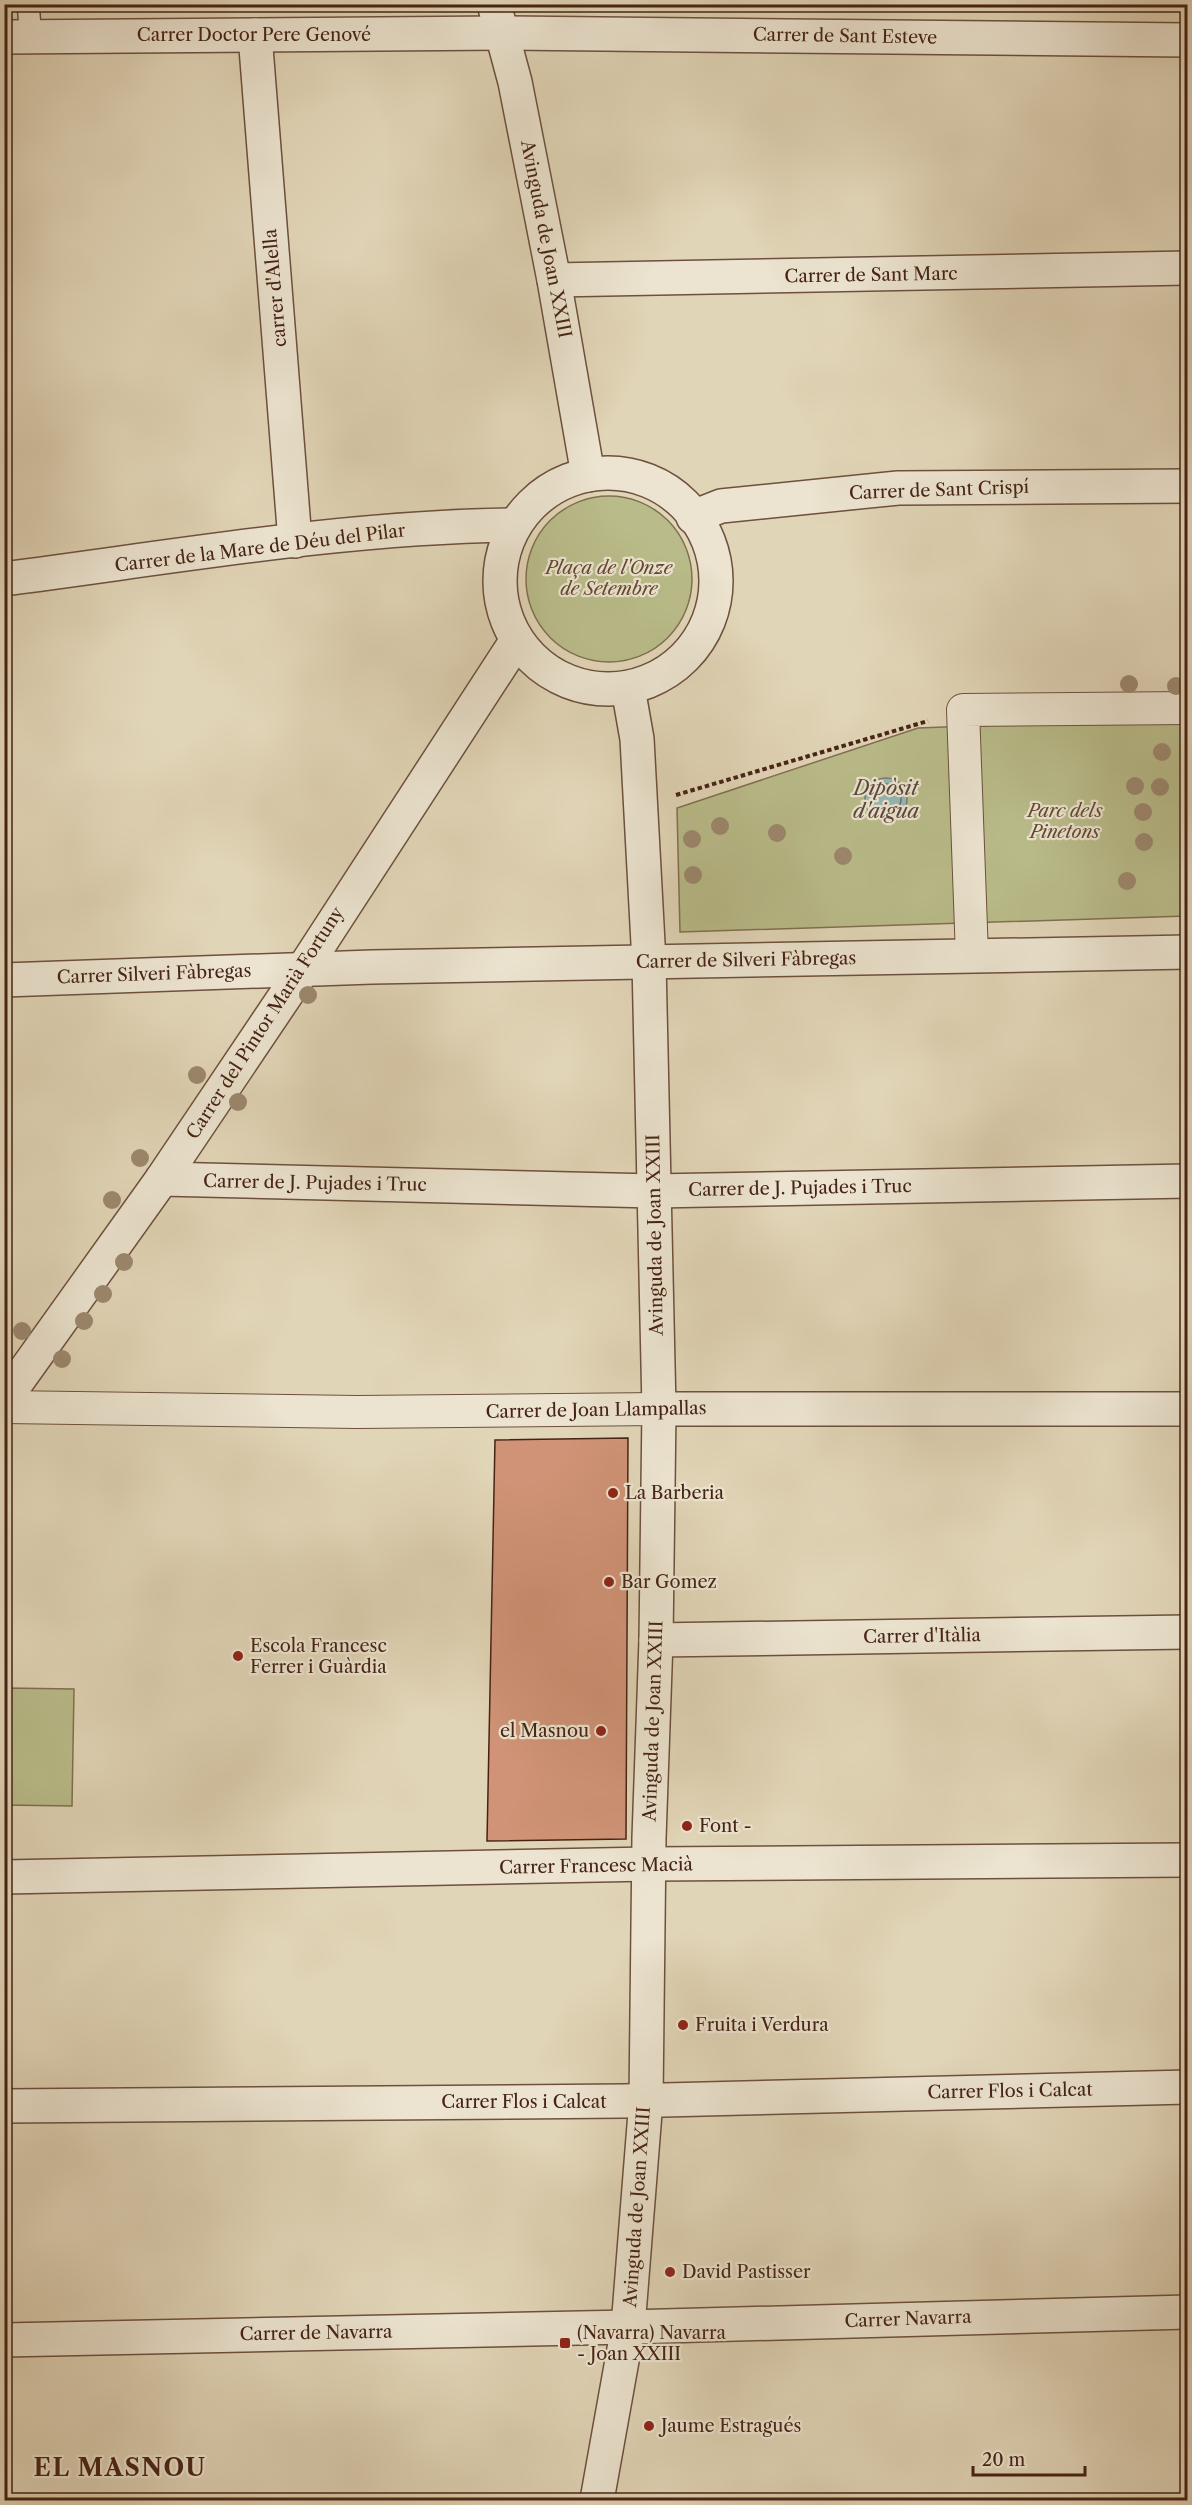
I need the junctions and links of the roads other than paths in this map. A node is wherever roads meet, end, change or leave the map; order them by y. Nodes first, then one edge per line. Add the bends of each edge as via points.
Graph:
1 (28, 4) edge
2 (499, 19) edge
3 (255, 35) junction
4 (18, 37) edge
5 (1188, 40) edge
6 (1188, 268) edge
7 (554, 280) junction
8 (588, 475) junction
9 (1188, 486) edge
10 (693, 517) junction
11 (515, 525) junction
12 (295, 541) junction
13 (4, 579) edge
14 (517, 640) junction
15 (628, 688) junction
16 (1188, 708) edge
17 (1188, 952) edge
18 (972, 956) junction
19 (649, 962) junction
20 (304, 968) junction
21 (4, 980) edge
22 (162, 1179) junction
23 (1188, 1181) edge
24 (654, 1191) junction
25 (4, 1400) edge
26 (4, 1407) edge
27 (659, 1409) junction
28 (1188, 1409) edge
29 (1188, 1632) edge
30 (656, 1640) junction
31 (1188, 1860) edge
32 (650, 1864) junction
33 (4, 1877) edge
34 (1188, 2087) edge
35 (646, 2100) junction
36 (4, 2106) edge
37 (1188, 2312) edge
38 (628, 2327) junction
39 (4, 2340) edge
40 (597, 2500) edge

1 - 4 lane
2 - 3 street, Carrer Doctor Pere Genové
2 - 5 street, Carrer de Sant Esteve
2 - 7 street, Avinguda de Joan XXIII
3 - 4 street, Carrer Doctor Pere Genové
3 - 12 street, carrer d'Alella
6 - 7 street, Carrer de Sant Marc
7 - 8 street, Avinguda de Joan XXIII
8 - 10 street via 636,478 661,488
8 - 11 street via 545,494
9 - 10 street, Carrer de Sant Crispí via 898,488 722,506
10 - 15 street via 711,551 716,580 712,610 700,638 681,661 648,683
11 - 12 street, Carrer de la Mare de Déu del Pilar via 457,526
11 - 14 street via 506,544 499,577 503,610
12 - 13 street, Carrer de la Mare de Déu del Pilar
14 - 15 street via 538,664 565,681 596,689
14 - 20 street, Carrer del Pintor Marià Fortuny
15 - 19 street, Avinguda de Joan XXIII via 637,739
16 - 18 street via 963,710
17 - 18 street, Carrer de Silveri Fàbregas
18 - 19 street, Carrer de Silveri Fàbregas
19 - 20 street, Carrer de Silveri Fàbregas
19 - 24 street, Avinguda de Joan XXIII
20 - 21 street, Carrer Silveri Fàbregas
20 - 22 street, Carrer del Pintor Marià Fortuny
22 - 24 street, Carrer de J. Pujades i Truc
22 - 25 street, Carrer del Pintor Marià Fortuny
23 - 24 street, Carrer de J. Pujades i Truc
24 - 27 street, Avinguda de Joan XXIII
26 - 27 street, Carrer de Joan Llampallas via 357,1412
27 - 28 street, Carrer de Joan Llampallas
27 - 30 street, Avinguda de Joan XXIII
29 - 30 street, Carrer d'Itàlia
30 - 32 street, Avinguda de Joan XXIII
31 - 32 street, Carrer Francesc Macià
32 - 33 street, Carrer Francesc Macià
32 - 35 street, Avinguda de Joan XXIII
34 - 35 street, Carrer Flos i Calcat
35 - 36 street, Carrer Flos i Calcat
35 - 38 street, Avinguda de Joan XXIII
37 - 38 street, Carrer Navarra
38 - 39 street, Carrer de Navarra
38 - 40 street, Avinguda de Joan XXIII

